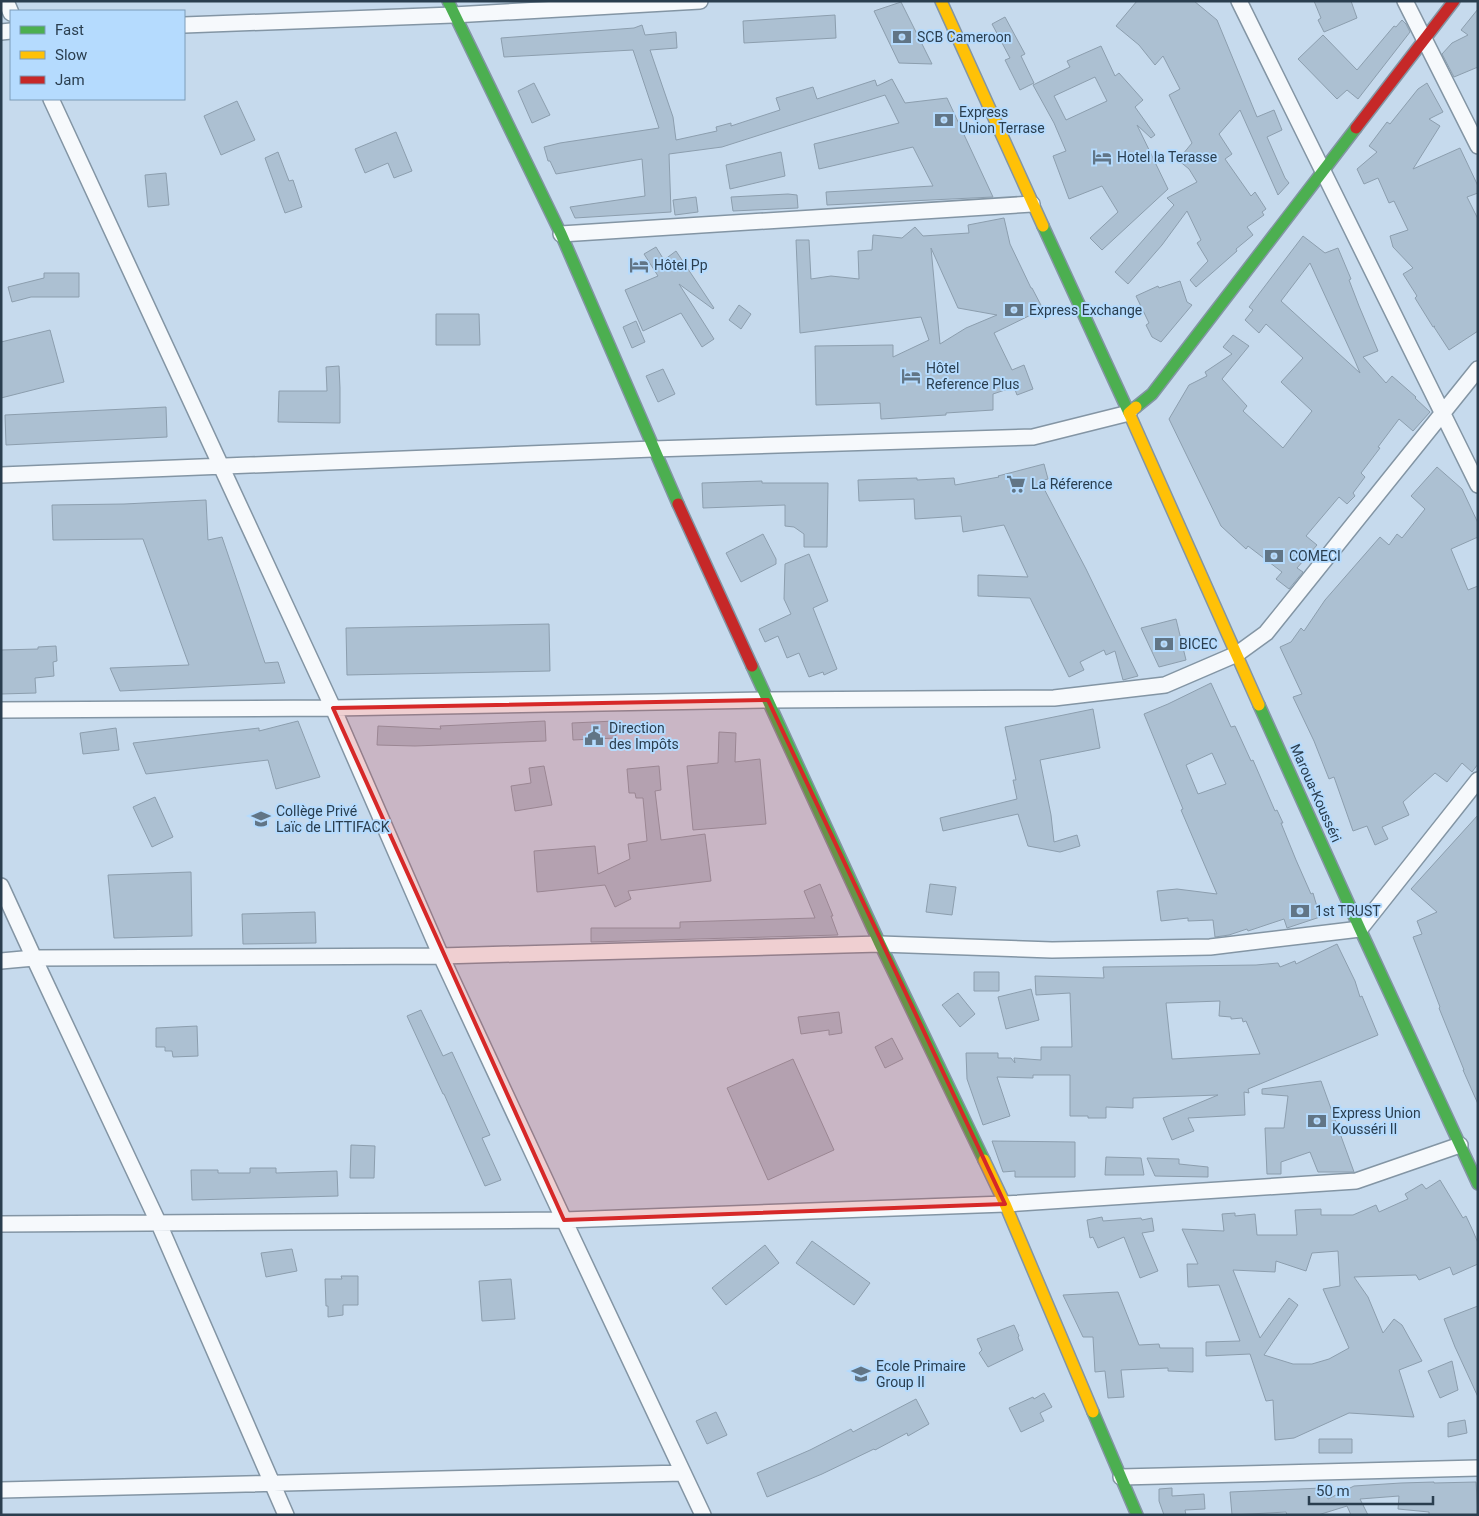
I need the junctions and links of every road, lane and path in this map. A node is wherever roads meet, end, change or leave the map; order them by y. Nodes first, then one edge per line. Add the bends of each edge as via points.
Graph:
1 (700, 1) edge
2 (941, 1) edge
3 (1239, 1) edge
4 (1405, 1) edge
5 (1454, 1) edge
6 (450, 8) edge
7 (185, 25) edge
8 (1424, 40) junction
9 (51, 100) edge
10 (1478, 146) edge
11 (1323, 172) junction
12 (1032, 204) junction
13 (561, 234) junction
14 (1478, 369) edge
15 (1128, 413) junction
16 (1442, 413) junction
17 (653, 449) junction
18 (221, 466) junction
19 (1, 475) edge
20 (1478, 485) edge
21 (1237, 654) junction
22 (768, 700) junction
23 (332, 708) junction
24 (1, 710) edge
25 (1478, 780) edge
26 (1, 886) edge
27 (1360, 929) junction
28 (880, 944) junction
29 (441, 956) junction
30 (34, 958) junction
31 (1, 961) edge
32 (1460, 1145) junction
33 (1478, 1184) edge
34 (1006, 1204) junction
35 (564, 1220) junction
36 (1, 1224) edge
37 (159, 1224) junction
38 (1478, 1468) edge
39 (683, 1474) junction
40 (1121, 1477) junction
41 (272, 1484) junction
42 (1, 1490) edge
43 (286, 1515) edge
44 (703, 1515) edge
45 (1138, 1515) edge

1 - 6 street
2 - 12 main road, Maroua-Kousséri
3 - 11 street
4 - 8 street
5 - 8 main road
6 - 7 street
6 - 13 main road
8 - 10 street
8 - 11 main road
9 - 18 street
11 - 15 main road via 1152,394
11 - 16 street
12 - 13 street
12 - 15 main road, Maroua-Kousséri
13 - 17 main road
14 - 16 street
15 - 17 street via 1033,437
15 - 21 main road, Maroua-Kousséri
16 - 20 street
16 - 21 street via 1266,632
17 - 18 street
17 - 22 main road
18 - 19 street
18 - 23 street
21 - 22 street via 1165,684 1054,698
21 - 27 main road, Maroua-Kousséri
22 - 23 street
22 - 28 main road
23 - 24 street
23 - 29 street
25 - 27 street
26 - 30 street
27 - 28 street via 1210,947 1052,950
27 - 32 main road, Maroua-Kousséri
28 - 29 street
28 - 34 main road
29 - 30 street
29 - 35 street
30 - 31 street
30 - 37 street
32 - 33 main road, Maroua-Kousséri
32 - 34 street via 1356,1180
34 - 35 street
34 - 40 main road
35 - 37 street
35 - 39 street
36 - 37 street
37 - 41 street
38 - 40 street
39 - 41 street
39 - 44 street
40 - 45 main road
41 - 42 street
41 - 43 street

